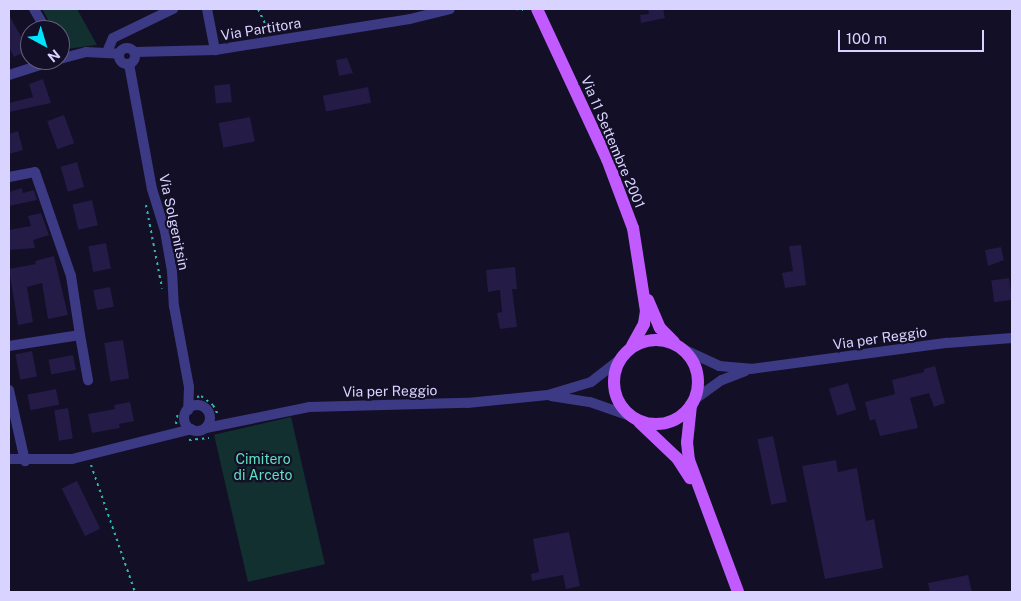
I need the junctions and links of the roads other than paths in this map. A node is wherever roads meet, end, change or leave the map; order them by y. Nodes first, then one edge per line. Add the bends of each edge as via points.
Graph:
1 (34, 9) edge
2 (173, 9) edge
3 (207, 9) edge
4 (450, 9) edge
5 (537, 9) edge
6 (40, 20) edge
7 (215, 50) junction
8 (107, 52) junction
9 (135, 52) junction
10 (119, 54) junction
11 (70, 56) edge
12 (129, 64) junction
13 (23, 70) edge
14 (9, 75) edge
15 (9, 177) edge
16 (645, 292) junction
17 (80, 335) junction
18 (1012, 338) edge
19 (9, 346) edge
20 (632, 346) junction
21 (680, 347) junction
22 (620, 359) junction
23 (751, 369) junction
24 (88, 380) dead end
25 (9, 390) edge
26 (548, 395) junction
27 (192, 398) junction
28 (693, 402) junction
29 (188, 410) junction
30 (206, 410) junction
31 (634, 418) junction
32 (219, 421) junction
33 (181, 427) junction
34 (206, 428) junction
35 (9, 459) edge
36 (25, 461) junction
37 (697, 488) junction
38 (738, 592) edge

1 - 6 street
2 - 8 street via 113,38
3 - 7 street
4 - 7 street, Via Partitora via 410,20
5 - 16 main road, Via 11 Settembre 2001 via 624,199
7 - 9 street, Via Partitora
8 - 10 street, Via Partitora
8 - 11 street, Via Partitora
9 - 10 street, Via Partitora via 126,48
9 - 12 street via 135,60
10 - 12 street via 122,62
12 - 27 street, Via Solgenitsin via 152,189 165,231 174,306
13 - 14 street, Via Partitora
15 - 17 street via 35,172 71,276
16 - 20 main road, Via 11 Settembre 2001 via 645,318
16 - 21 main road, Via 11 Settembre 2001 via 660,328
17 - 19 street
17 - 24 street
18 - 23 street, Via per Reggio via 948,343
20 - 21 main road via 652,339
20 - 22 main road, Via 11 Settembre 2001
21 - 23 street, Via per Reggio via 719,366
21 - 28 main road, Via 11 Settembre 2001 via 697,372
22 - 26 street, Via per Reggio via 591,382
22 - 31 main road, Via 11 Settembre 2001 via 614,372 615,393
23 - 28 street, Via per Reggio via 722,380
25 - 36 street
26 - 31 street, Via per Reggio via 590,402
26 - 32 street, Via per Reggio via 484,402 325,406
27 - 29 street
27 - 30 street, Via Solgenitsin
28 - 31 main road via 681,416 667,423 652,424
28 - 37 main road, Via 11 Settembre 2001 via 687,451
29 - 30 street
29 - 33 street
30 - 32 street
30 - 34 street
31 - 37 main road, Via 11 Settembre 2001 via 676,458
32 - 34 street, Via per Reggio
33 - 34 street, Via per Reggio
33 - 36 street via 169,436 88,456
35 - 36 street
37 - 38 main road, Via 11 Settembre 2001

